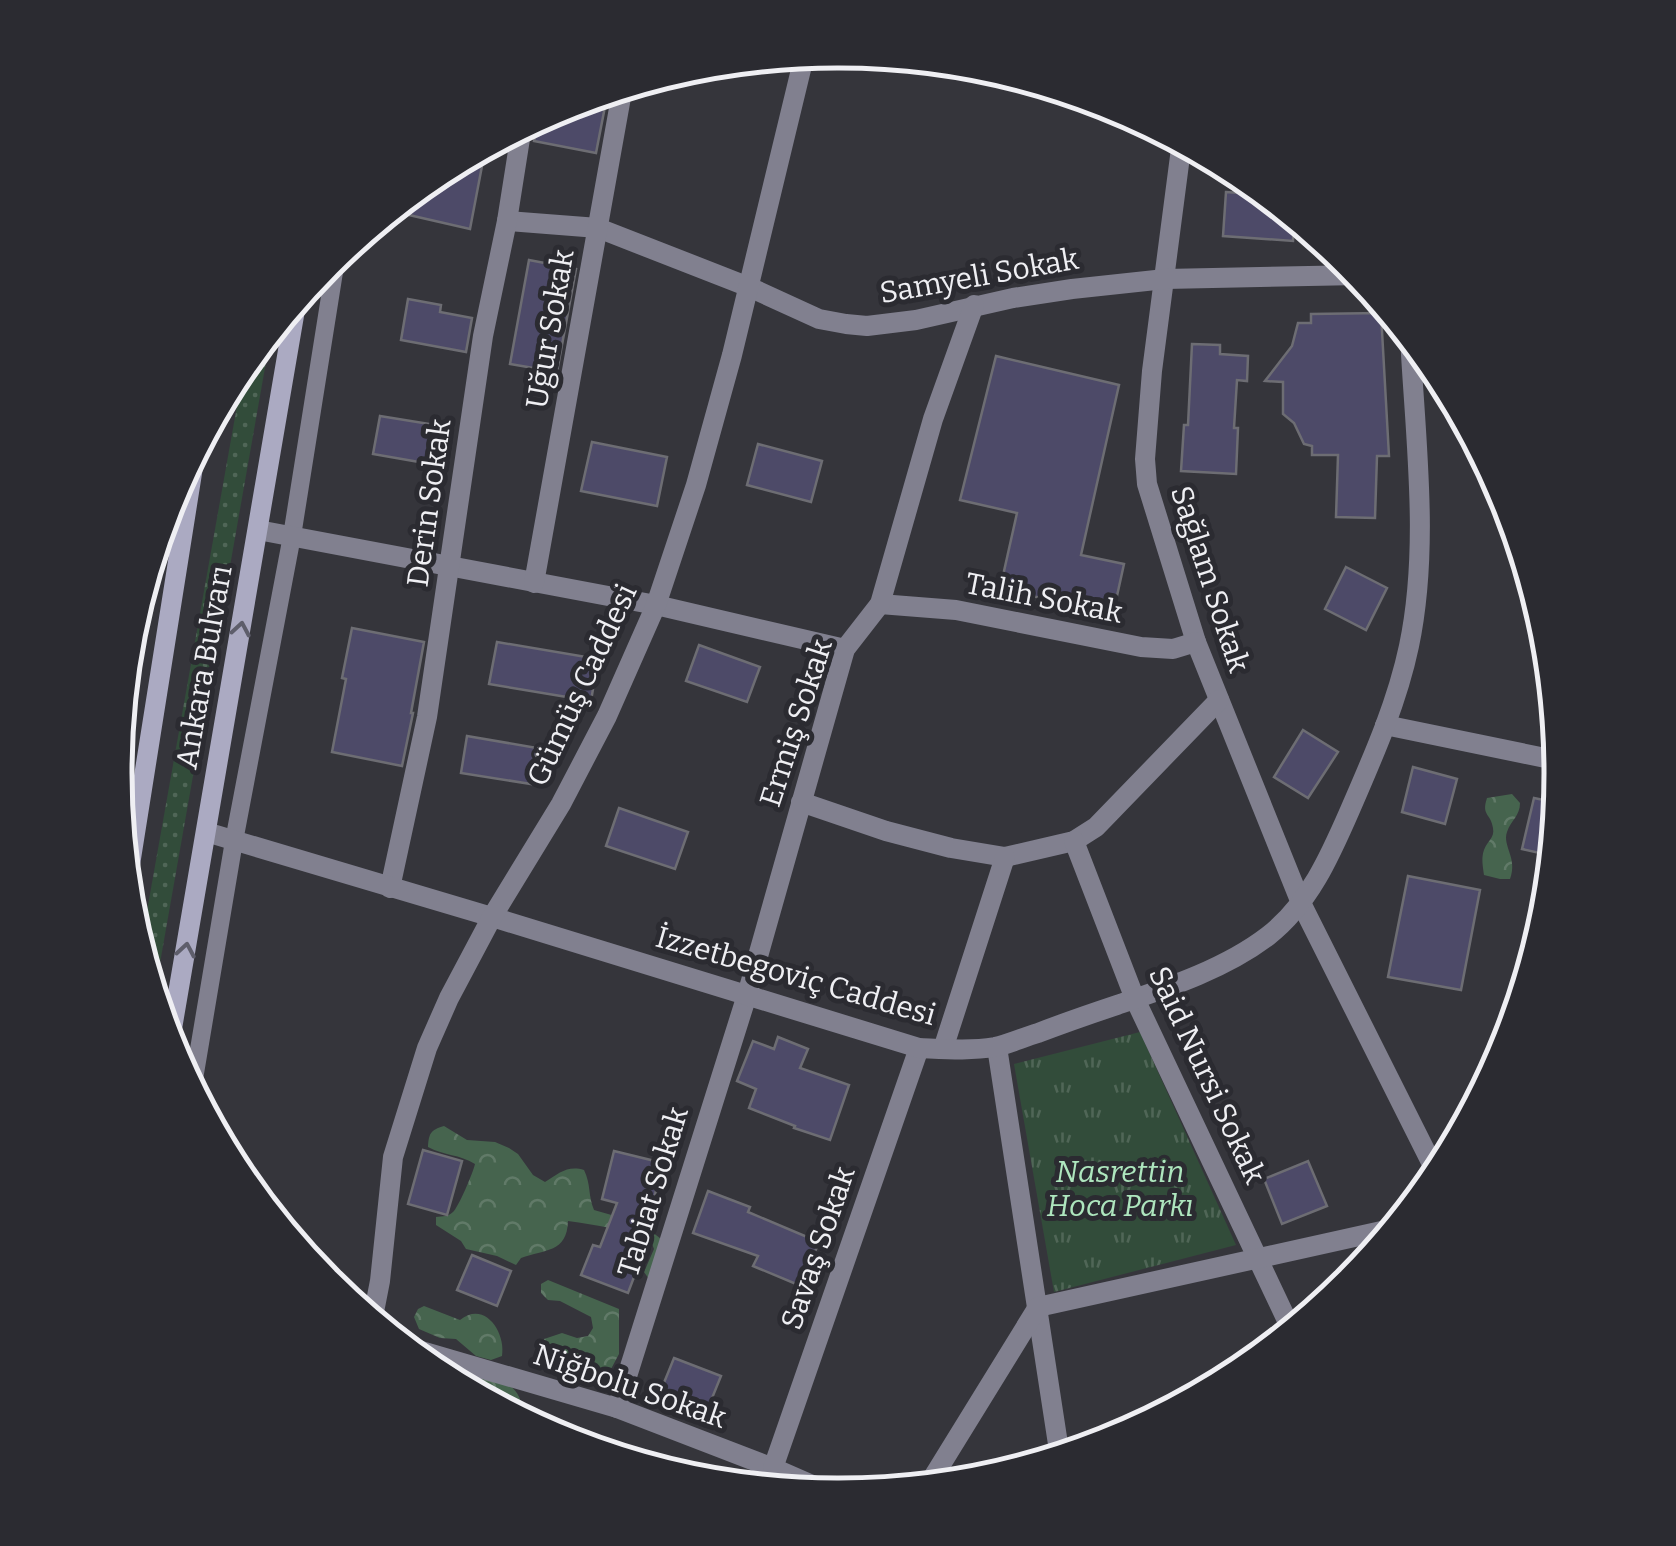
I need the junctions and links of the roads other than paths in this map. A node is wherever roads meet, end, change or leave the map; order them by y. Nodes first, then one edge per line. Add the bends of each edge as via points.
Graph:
1 (802, 69) edge
2 (620, 102) edge
3 (519, 144) edge
4 (1180, 156) edge
5 (506, 221) junction
6 (598, 228) junction
7 (1338, 275) edge
8 (1164, 279) junction
9 (333, 281) edge
10 (749, 287) junction
11 (974, 306) junction
12 (292, 327) edge
13 (1411, 362) edge
14 (188, 499) edge
15 (258, 530) junction
16 (292, 536) junction
17 (450, 567) junction
18 (534, 582) junction
19 (880, 604) junction
20 (656, 605) junction
21 (1196, 642) junction
22 (844, 649) junction
23 (1219, 700) junction
24 (1385, 725) junction
25 (1543, 757) edge
26 (801, 802) junction
27 (135, 831) edge
28 (206, 832) junction
29 (234, 840) junction
30 (1074, 842) junction
31 (1004, 857) junction
32 (390, 888) junction
33 (1301, 903) junction
34 (492, 916) junction
35 (747, 995) junction
36 (1136, 999) junction
37 (175, 1013) edge
38 (997, 1047) junction
39 (919, 1048) junction
40 (943, 1049) junction
41 (196, 1065) edge
42 (1429, 1158) edge
43 (1372, 1233) edge
44 (1260, 1258) junction
45 (375, 1305) edge
46 (1038, 1307) junction
47 (1286, 1317) edge
48 (442, 1357) edge
49 (617, 1408) junction
50 (1058, 1443) edge
51 (773, 1468) junction
52 (937, 1471) edge
53 (794, 1477) edge

1 - 10 street, Gümüş Caddesi
2 - 6 street, Uğur Sokak
3 - 5 street, Derin Sokak
4 - 8 street, Sağlam Sokak
5 - 6 street, Samyeli Sokak
5 - 17 street, Derin Sokak
6 - 10 street, Samyeli Sokak
6 - 18 street, Uğur Sokak
7 - 8 street, Samyeli Sokak
8 - 11 street, Samyeli Sokak
8 - 21 street, Sağlam Sokak via 1147,484
9 - 16 street
10 - 11 street, Samyeli Sokak via 819,319 867,326
10 - 20 street, Gümüş Caddesi
11 - 19 street, Ermiş Sokak via 933,419
12 - 15 main road, Ankara Bulvarı
13 - 24 street, İzzetbegoviç Caddesi via 1420,538 1416,599
14 - 27 main road, Ankara Bulvarı
15 - 16 street
28 -> 15 main road, Ankara Bulvarı
16 - 17 street
16 - 29 street
17 - 18 street
17 - 32 street, Derin Sokak
18 - 20 street
19 - 21 street, Talih Sokak via 956,610 1141,647
19 - 22 street, Ermiş Sokak
20 - 22 street
20 - 34 street, Gümüş Caddesi via 607,716
21 - 23 street, Sağlam Sokak
22 - 26 street, Ermiş Sokak
23 - 30 street
23 - 33 street, Sağlam Sokak
24 - 25 street
24 - 33 street, İzzetbegoviç Caddesi via 1335,844
26 - 31 street via 935,844
26 - 35 street, Ermiş Sokak
28 - 29 street, İzzetbegoviç Caddesi
37 -> 28 main road, Ankara Bulvarı
29 - 32 street, İzzetbegoviç Caddesi
29 - 41 street
30 - 31 street
30 - 36 street, Said Nursi Sokak
31 - 40 street
32 - 34 street, İzzetbegoviç Caddesi
33 - 36 street, İzzetbegoviç Caddesi via 1242,954
33 - 42 street, Sağlam Sokak
34 - 35 street, İzzetbegoviç Caddesi
34 - 45 street, Gümüş Caddesi via 427,1048 392,1157
35 - 39 street, İzzetbegoviç Caddesi
35 - 49 street, Tabiat Sokak
36 - 38 street, İzzetbegoviç Caddesi
36 - 44 street, Said Nursi Sokak
38 - 40 street, İzzetbegoviç Caddesi
38 - 46 street
39 - 40 street, İzzetbegoviç Caddesi
39 - 51 street, Savaş Sokak
43 - 44 street
44 - 46 street
44 - 47 street, Said Nursi Sokak
46 - 50 street
46 - 52 street
48 - 49 street, Niğbolu Sokak
49 - 51 street, Niğbolu Sokak
51 - 53 street, Niğbolu Sokak

